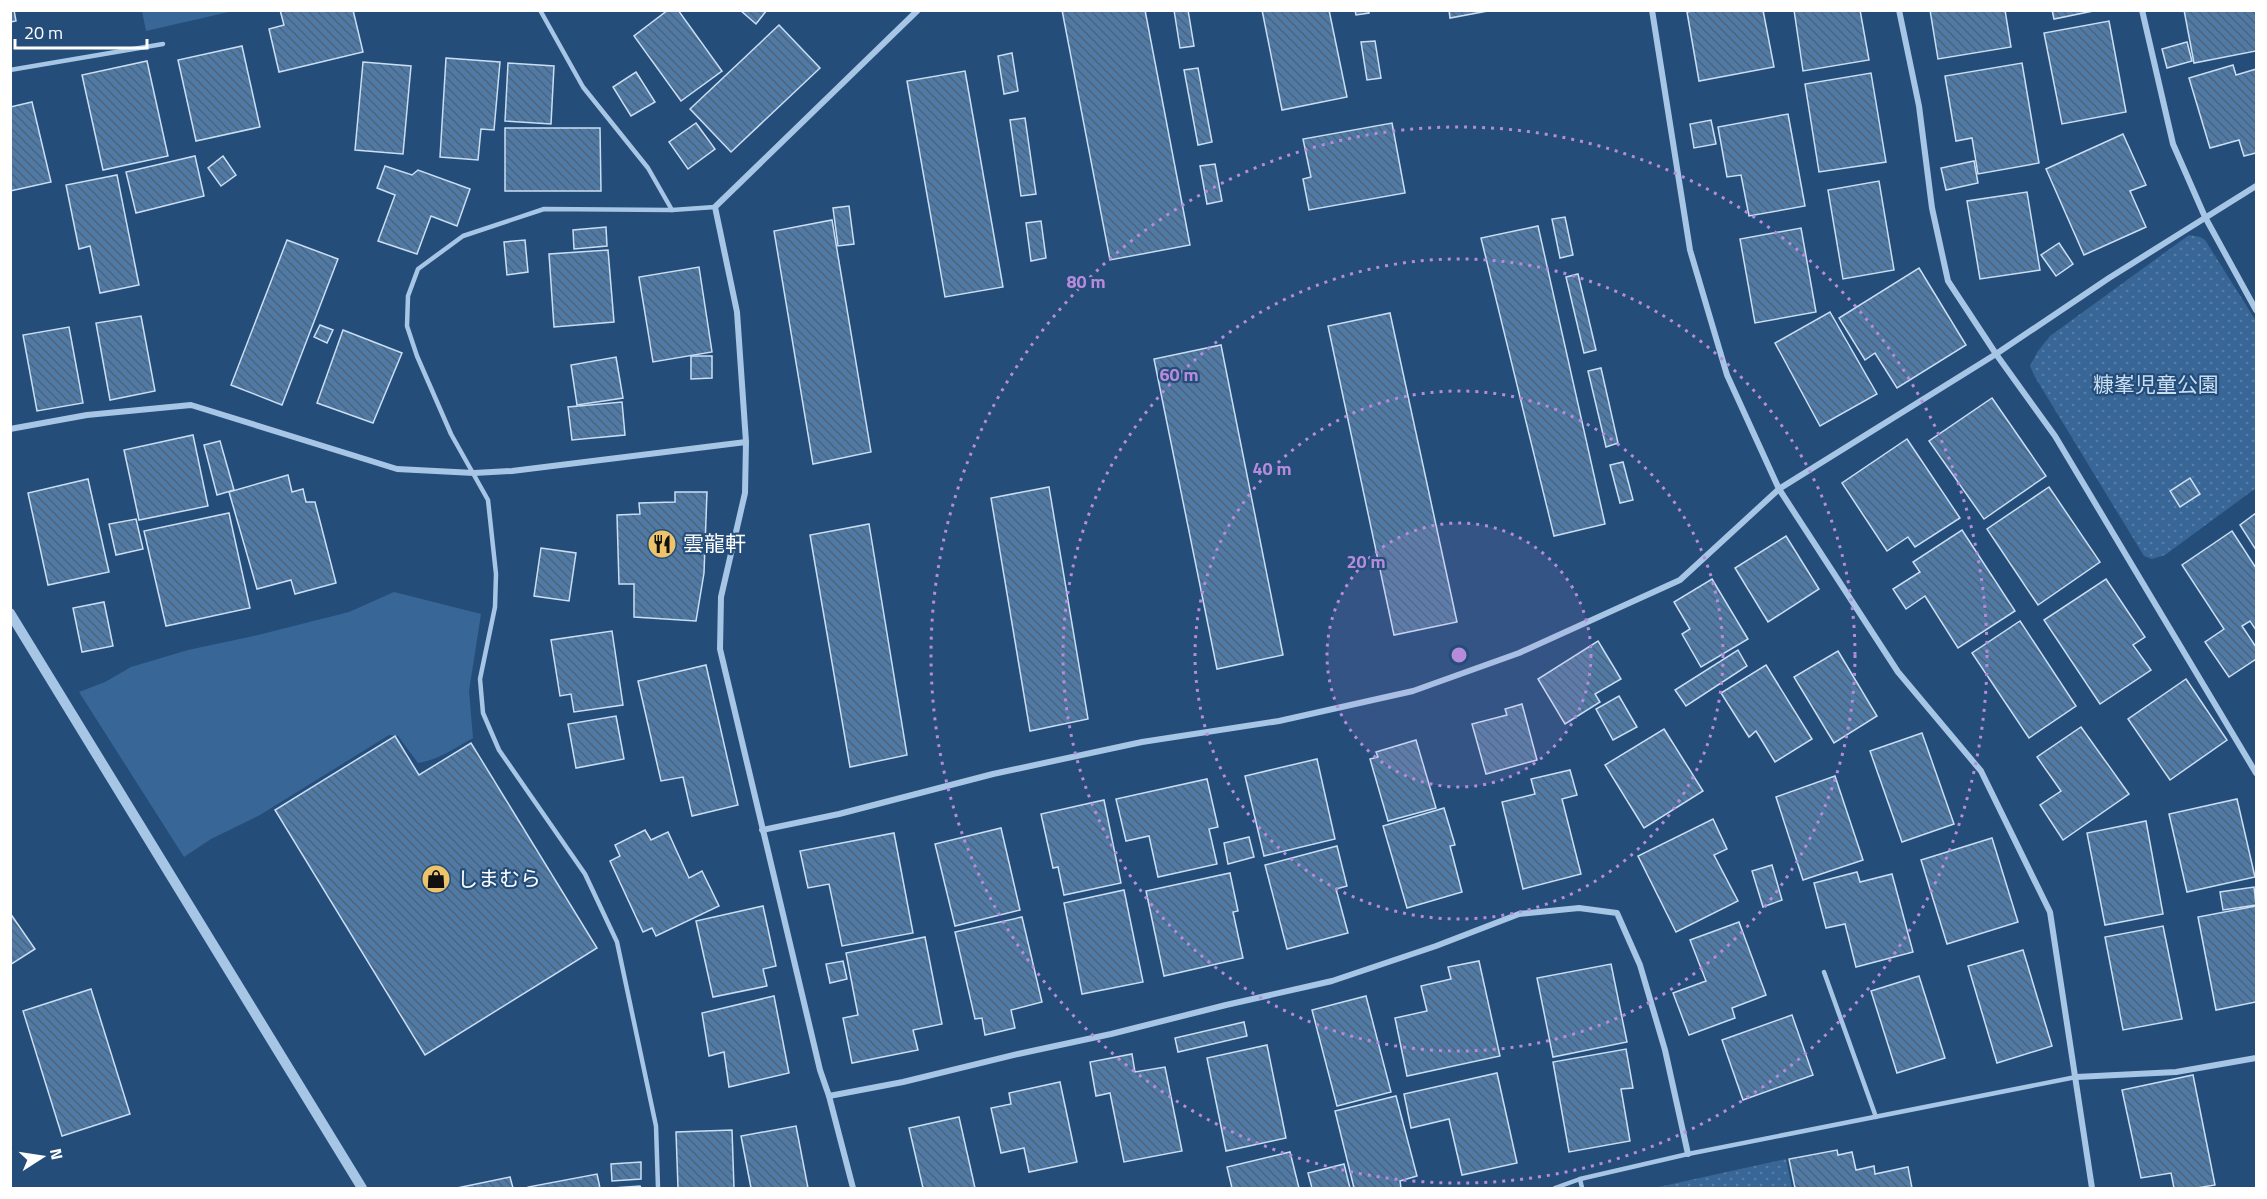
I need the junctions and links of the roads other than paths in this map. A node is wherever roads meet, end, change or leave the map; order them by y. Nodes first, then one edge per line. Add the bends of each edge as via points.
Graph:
1 (540, 10) edge
2 (918, 10) edge
3 (1652, 10) edge
4 (1899, 10) edge
5 (2142, 10) edge
6 (163, 44) dead end
7 (10, 70) edge
8 (2256, 186) edge
9 (715, 207) junction
10 (672, 210) junction
11 (2205, 217) junction
12 (2256, 310) edge
13 (1996, 354) junction
14 (10, 429) edge
15 (747, 442) junction
16 (474, 473) junction
17 (1779, 489) junction
18 (10, 613) edge
19 (2256, 773) edge
20 (762, 830) junction
21 (1824, 972) dead end
22 (2256, 1058) edge
23 (2076, 1077) junction
24 (829, 1096) junction
25 (1876, 1117) junction
26 (1688, 1154) junction
27 (1580, 1179) junction
28 (362, 1188) edge
29 (658, 1188) edge
30 (853, 1188) edge
31 (1555, 1188) edge
32 (1582, 1188) edge
33 (2092, 1188) edge

1 - 10 lane via 583,87 648,168
2 - 9 street
3 - 17 street via 1690,250 1727,375
4 - 13 street via 1948,281
5 - 11 street via 2173,144
6 - 7 lane
8 - 11 street
9 - 10 lane
9 - 15 street via 737,312
10 - 16 lane via 544,209 462,237 418,269 408,296 407,326 452,434
11 - 12 street
11 - 13 street
13 - 17 street
13 - 19 street via 2055,436
14 - 16 street via 87,415 191,405 397,469
15 - 16 street
15 - 20 street via 745,493 721,597 720,649
16 - 29 lane via 488,500 496,574 495,607 480,680 483,713 499,750 585,874 617,942 656,1126
17 - 20 street via 1680,580 1519,653 1413,691 1279,721 1142,742
17 - 23 street via 1898,672 1981,771 2050,912
18 - 28 street
20 - 24 street
21 - 25 lane
22 - 23 street via 2176,1072
23 - 25 lane
23 - 33 street
24 - 26 street via 1332,981 1520,914 1580,908 1617,913 1635,955 1665,1050
24 - 30 street
25 - 26 lane
26 - 27 lane
27 - 31 lane
27 - 32 lane

